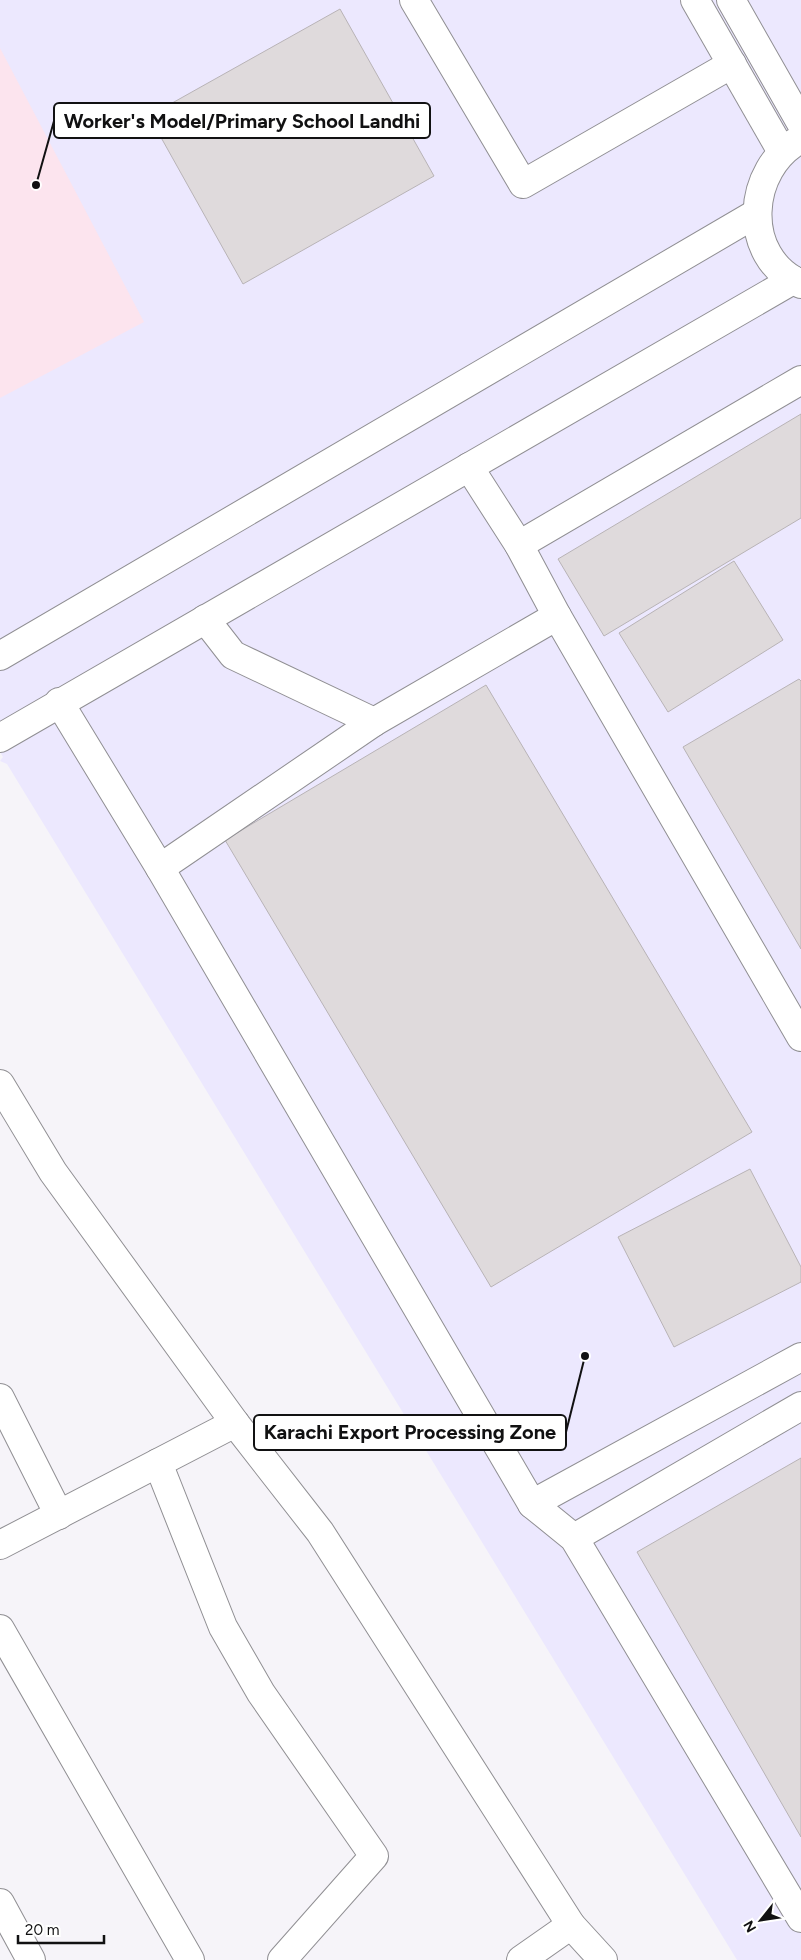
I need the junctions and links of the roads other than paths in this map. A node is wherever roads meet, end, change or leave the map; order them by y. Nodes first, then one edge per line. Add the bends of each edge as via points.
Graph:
1 (414, 0) edge
2 (695, 0) edge
3 (731, 0) edge
4 (732, 64) junction
5 (801, 123) edge
6 (791, 146) edge
7 (757, 213) junction
8 (797, 282) edge
9 (801, 380) edge
10 (469, 467) junction
11 (519, 545) junction
12 (557, 616) junction
13 (205, 619) junction
14 (0, 656) edge
15 (59, 702) junction
16 (374, 722) junction
17 (0, 738) edge
18 (160, 868) junction
19 (801, 1037) edge
20 (0, 1084) edge
21 (801, 1357) edge
22 (0, 1398) edge
23 (801, 1406) edge
24 (235, 1423) junction
25 (158, 1463) junction
26 (532, 1504) junction
27 (59, 1515) junction
28 (574, 1538) junction
29 (0, 1545) edge
30 (0, 1629) edge
31 (0, 1903) edge
32 (801, 1918) edge
33 (571, 1925) junction
34 (31, 1960) edge
35 (190, 1960) edge
36 (282, 1960) edge
37 (520, 1960) edge
38 (603, 1960) edge

1 - 4 street via 523,184
2 - 4 street
3 - 5 street
4 - 6 street
6 - 7 street via 768,170 760,191
7 - 8 street via 759,229 771,258
7 - 14 street
8 - 10 street
9 - 11 street
10 - 11 street
10 - 13 street
11 - 12 street
12 - 16 street
12 - 19 street
13 - 15 street
13 - 16 street via 232,655
15 - 17 street
15 - 18 street
16 - 18 street
18 - 26 street
20 - 24 street via 53,1172
21 - 26 street
22 - 27 street
23 - 28 street
24 - 25 street
24 - 33 street via 320,1532
25 - 27 street
25 - 36 street via 223,1627 261,1693 374,1856
26 - 28 street
27 - 29 street
28 - 32 street
30 - 35 street
31 - 34 street
33 - 37 street
33 - 38 street

